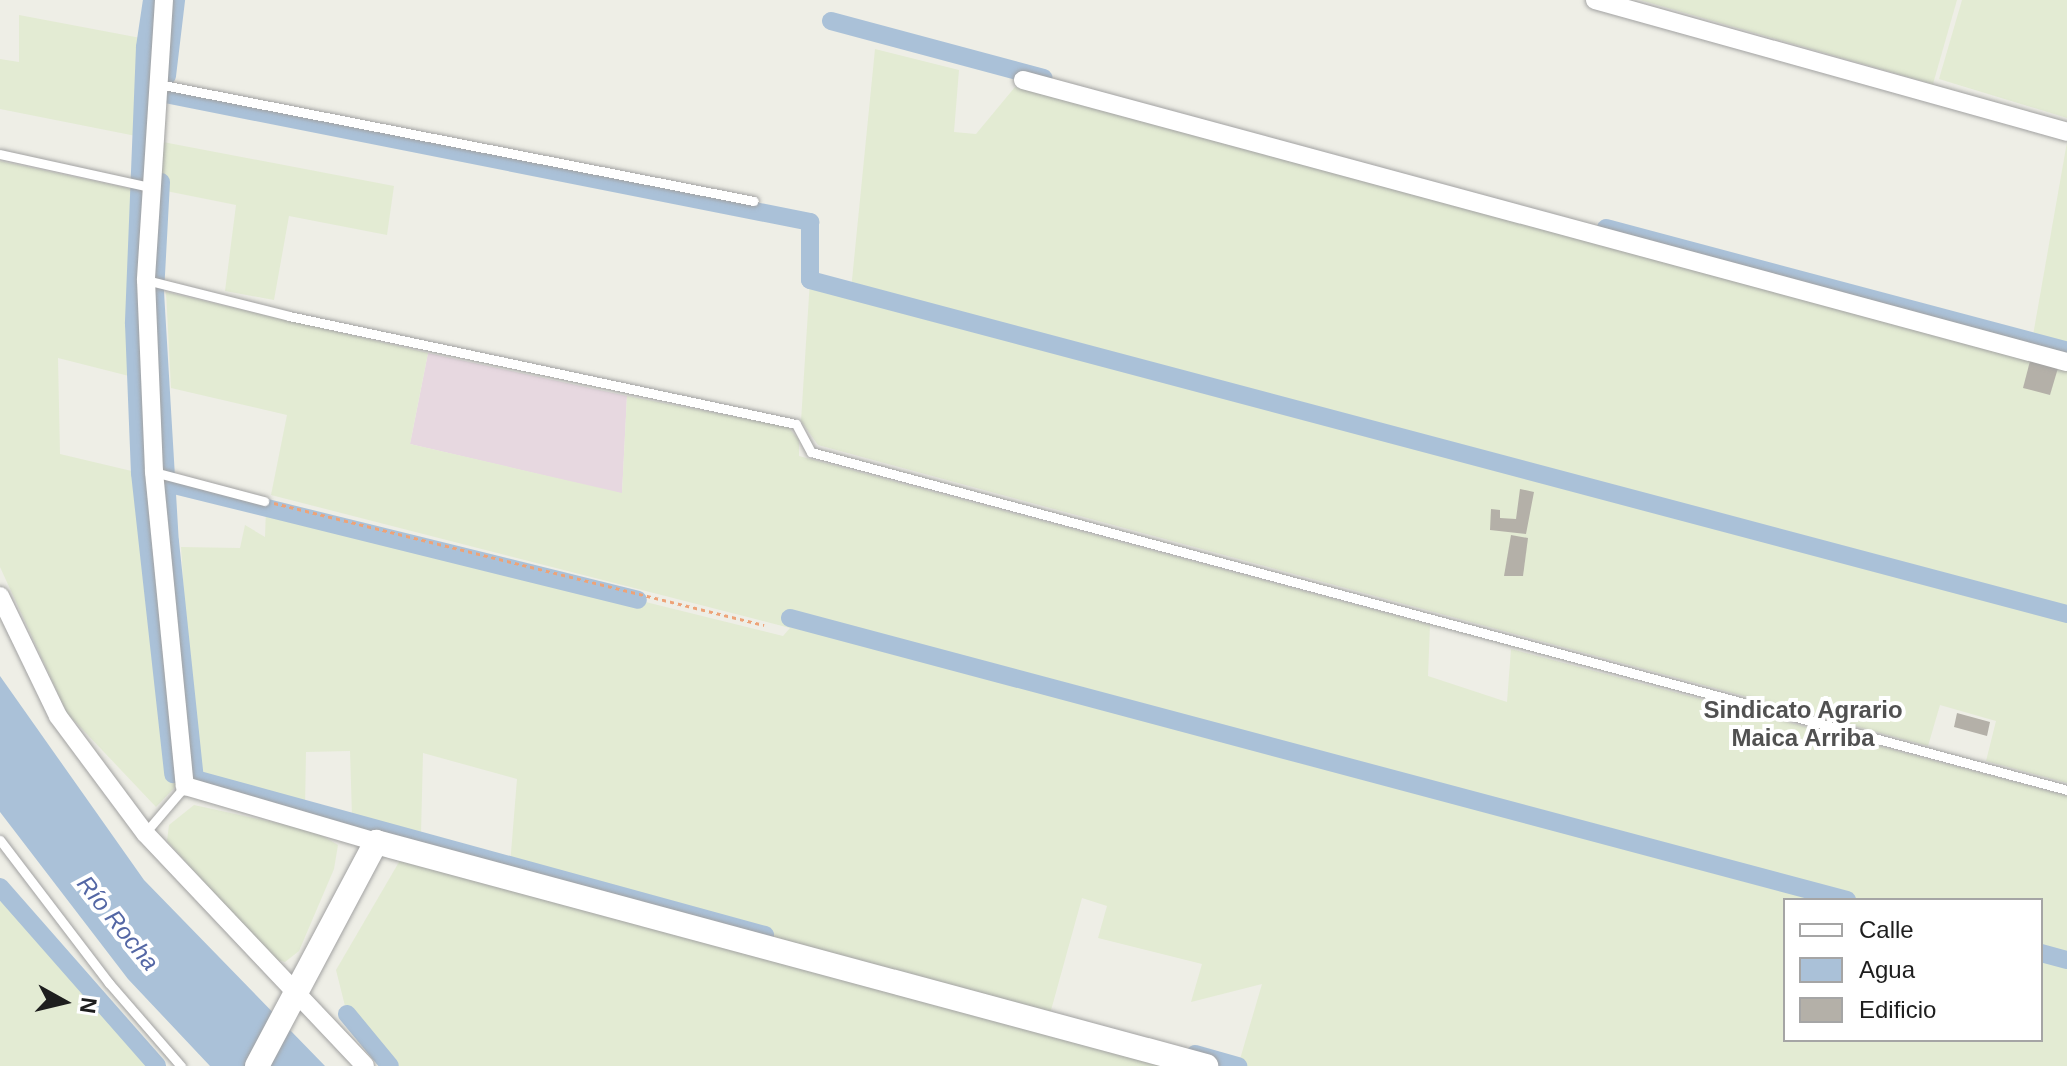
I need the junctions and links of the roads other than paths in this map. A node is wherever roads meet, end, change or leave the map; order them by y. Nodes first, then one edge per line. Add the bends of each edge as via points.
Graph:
1 (164, 0) edge
2 (1595, 0) edge
3 (1023, 80) dead end
4 (155, 83) junction
5 (2067, 132) edge
6 (0, 154) edge
7 (150, 187) junction
8 (754, 201) dead end
9 (146, 280) junction
10 (2067, 362) edge
11 (154, 472) junction
12 (264, 501) road end
13 (0, 596) edge
14 (185, 786) junction
15 (2067, 790) edge
16 (145, 833) junction
17 (0, 840) edge
18 (376, 842) junction
19 (297, 998) junction
20 (181, 1066) edge
21 (257, 1066) edge
22 (365, 1066) edge
23 (1206, 1066) edge

1 - 4 street
2 - 5 street
3 - 10 street
4 - 7 street
4 - 8 lane
6 - 7 lane
7 - 9 street
9 - 11 street
9 - 15 lane via 319,323 796,424 811,452
11 - 12 lane
11 - 14 street
13 - 16 street via 58,716
14 - 16 lane
14 - 18 street
16 - 19 street
17 - 20 lane via 109,983
18 - 19 street
18 - 23 street
19 - 21 street
19 - 22 street

